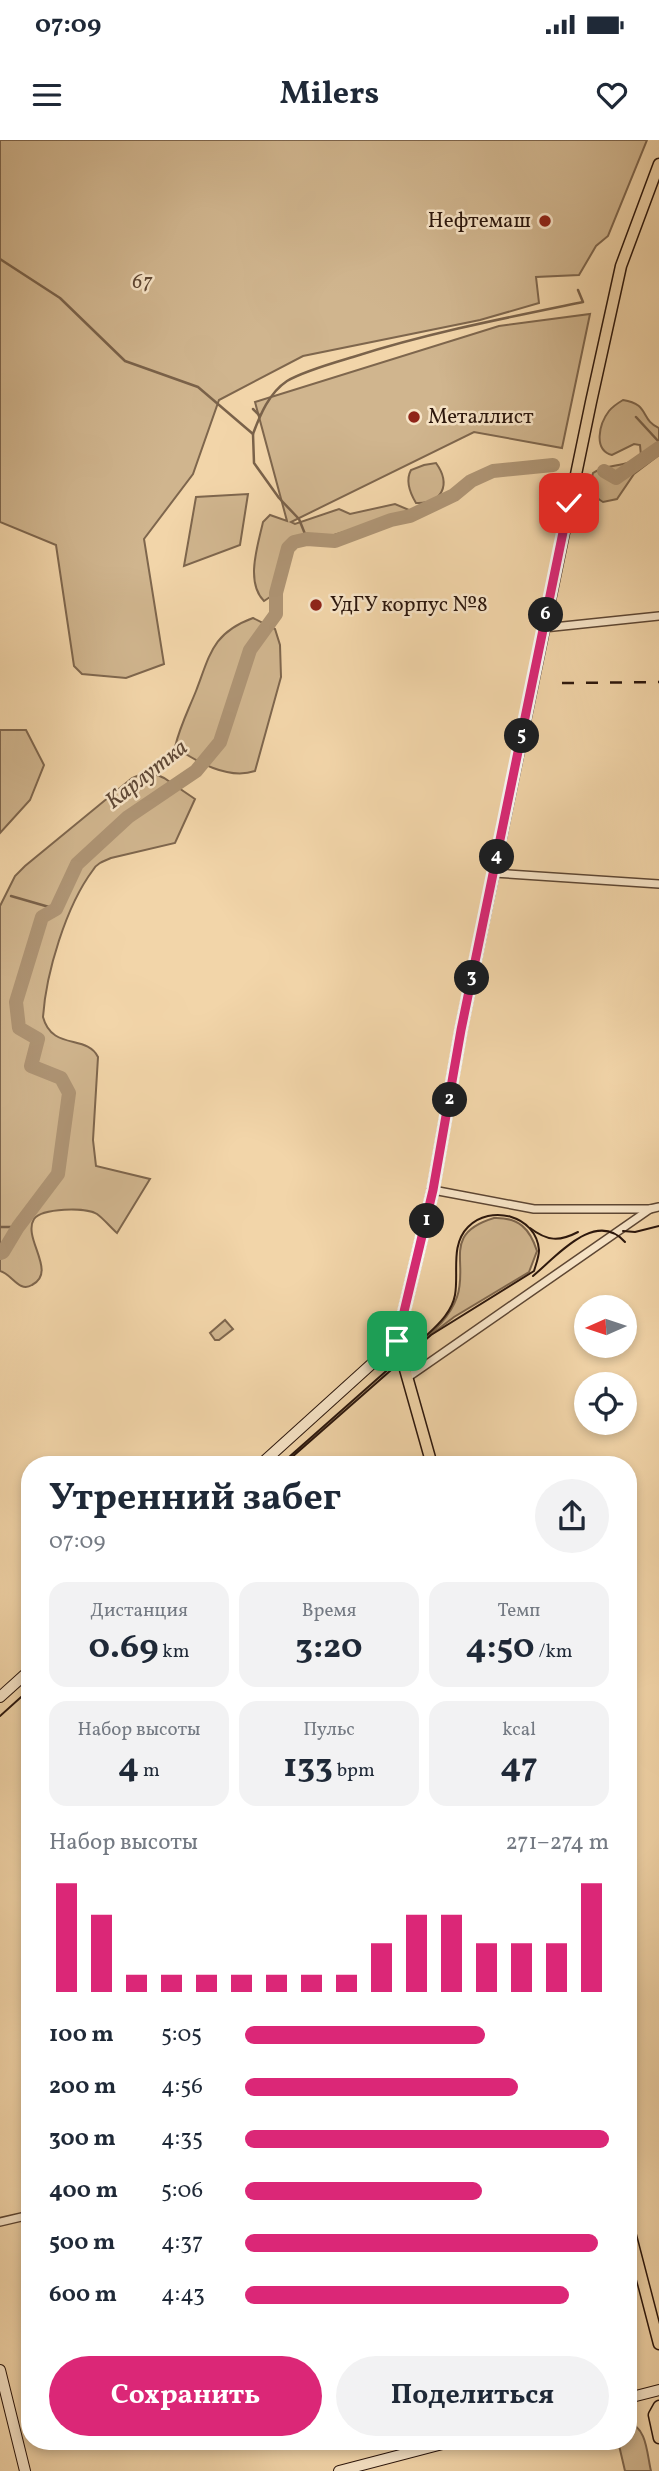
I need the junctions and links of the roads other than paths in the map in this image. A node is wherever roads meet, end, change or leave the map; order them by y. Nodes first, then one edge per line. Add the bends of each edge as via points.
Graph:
1 (659, 164) edge
2 (659, 616) edge
3 (544, 628) junction
4 (494, 873) junction
5 (659, 884) edge
6 (433, 1190) junction
7 (659, 1207) edge
8 (650, 1209) junction
9 (397, 1341) junction
10 (407, 1378) junction
11 (270, 1456) edge
12 (429, 1456) edge
13 (21, 1679) edge
14 (0, 1697) edge
15 (21, 2217) edge
16 (0, 2222) edge
17 (637, 2260) edge
18 (659, 2344) edge
19 (0, 2370) edge
20 (659, 2390) edge
21 (637, 2396) edge
22 (659, 2406) edge
23 (659, 2438) edge
24 (419, 2450) edge
25 (25, 2471) edge
26 (338, 2471) edge

1 - 3 main road via 621,266
2 - 3 street
3 - 4 main road
4 - 5 street
4 - 6 main road
6 - 8 street via 534,1209
6 - 9 main road
7 - 8 street
8 - 10 street
9 - 10 main road
9 - 11 main road
10 - 12 main road
13 - 14 main road
15 - 16 street
17 - 18 main road
19 - 25 main road
20 - 21 main road
22 - 23 main road via 654,2415
24 - 26 main road

